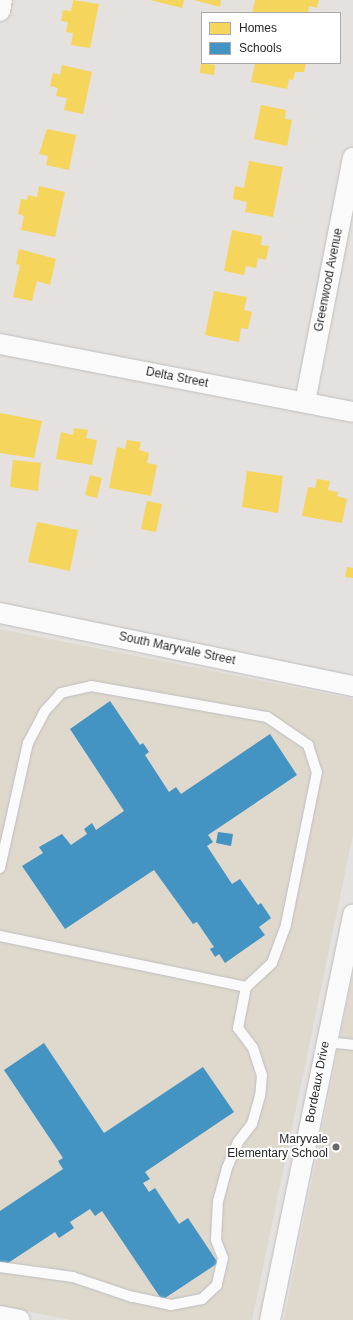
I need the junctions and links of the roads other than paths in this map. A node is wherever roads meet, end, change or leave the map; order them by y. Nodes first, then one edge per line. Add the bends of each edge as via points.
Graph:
1 (2, 0) edge
2 (0, 12) edge
3 (353, 158) edge
4 (0, 344) edge
5 (305, 402) junction
6 (353, 412) edge
7 (0, 613) edge
8 (353, 686) edge
9 (0, 868) edge
10 (353, 914) edge
11 (0, 936) edge
12 (246, 987) junction
13 (326, 1042) junction
14 (353, 1045) edge
15 (0, 1267) edge
16 (0, 1316) edge
17 (20, 1320) edge
18 (270, 1320) edge

1 - 2 street
3 - 5 street, Greenwood Avenue
4 - 5 street, Delta Street
5 - 6 street, Delta Street
7 - 8 street, South Maryvale Street
9 - 12 lane via 28,743 45,711 62,693 91,686 267,717 308,745 317,772 286,925 272,963
10 - 13 street, Bordeaux Drive
11 - 12 lane
12 - 15 lane via 238,1028 253,1048 262,1075 260,1096 252,1124 238,1142 227,1168 218,1201 216,1240 223,1258 217,1285 202,1299 171,1305 132,1297 73,1277
13 - 14 lane
13 - 18 street, Bordeaux Drive
16 - 17 street

